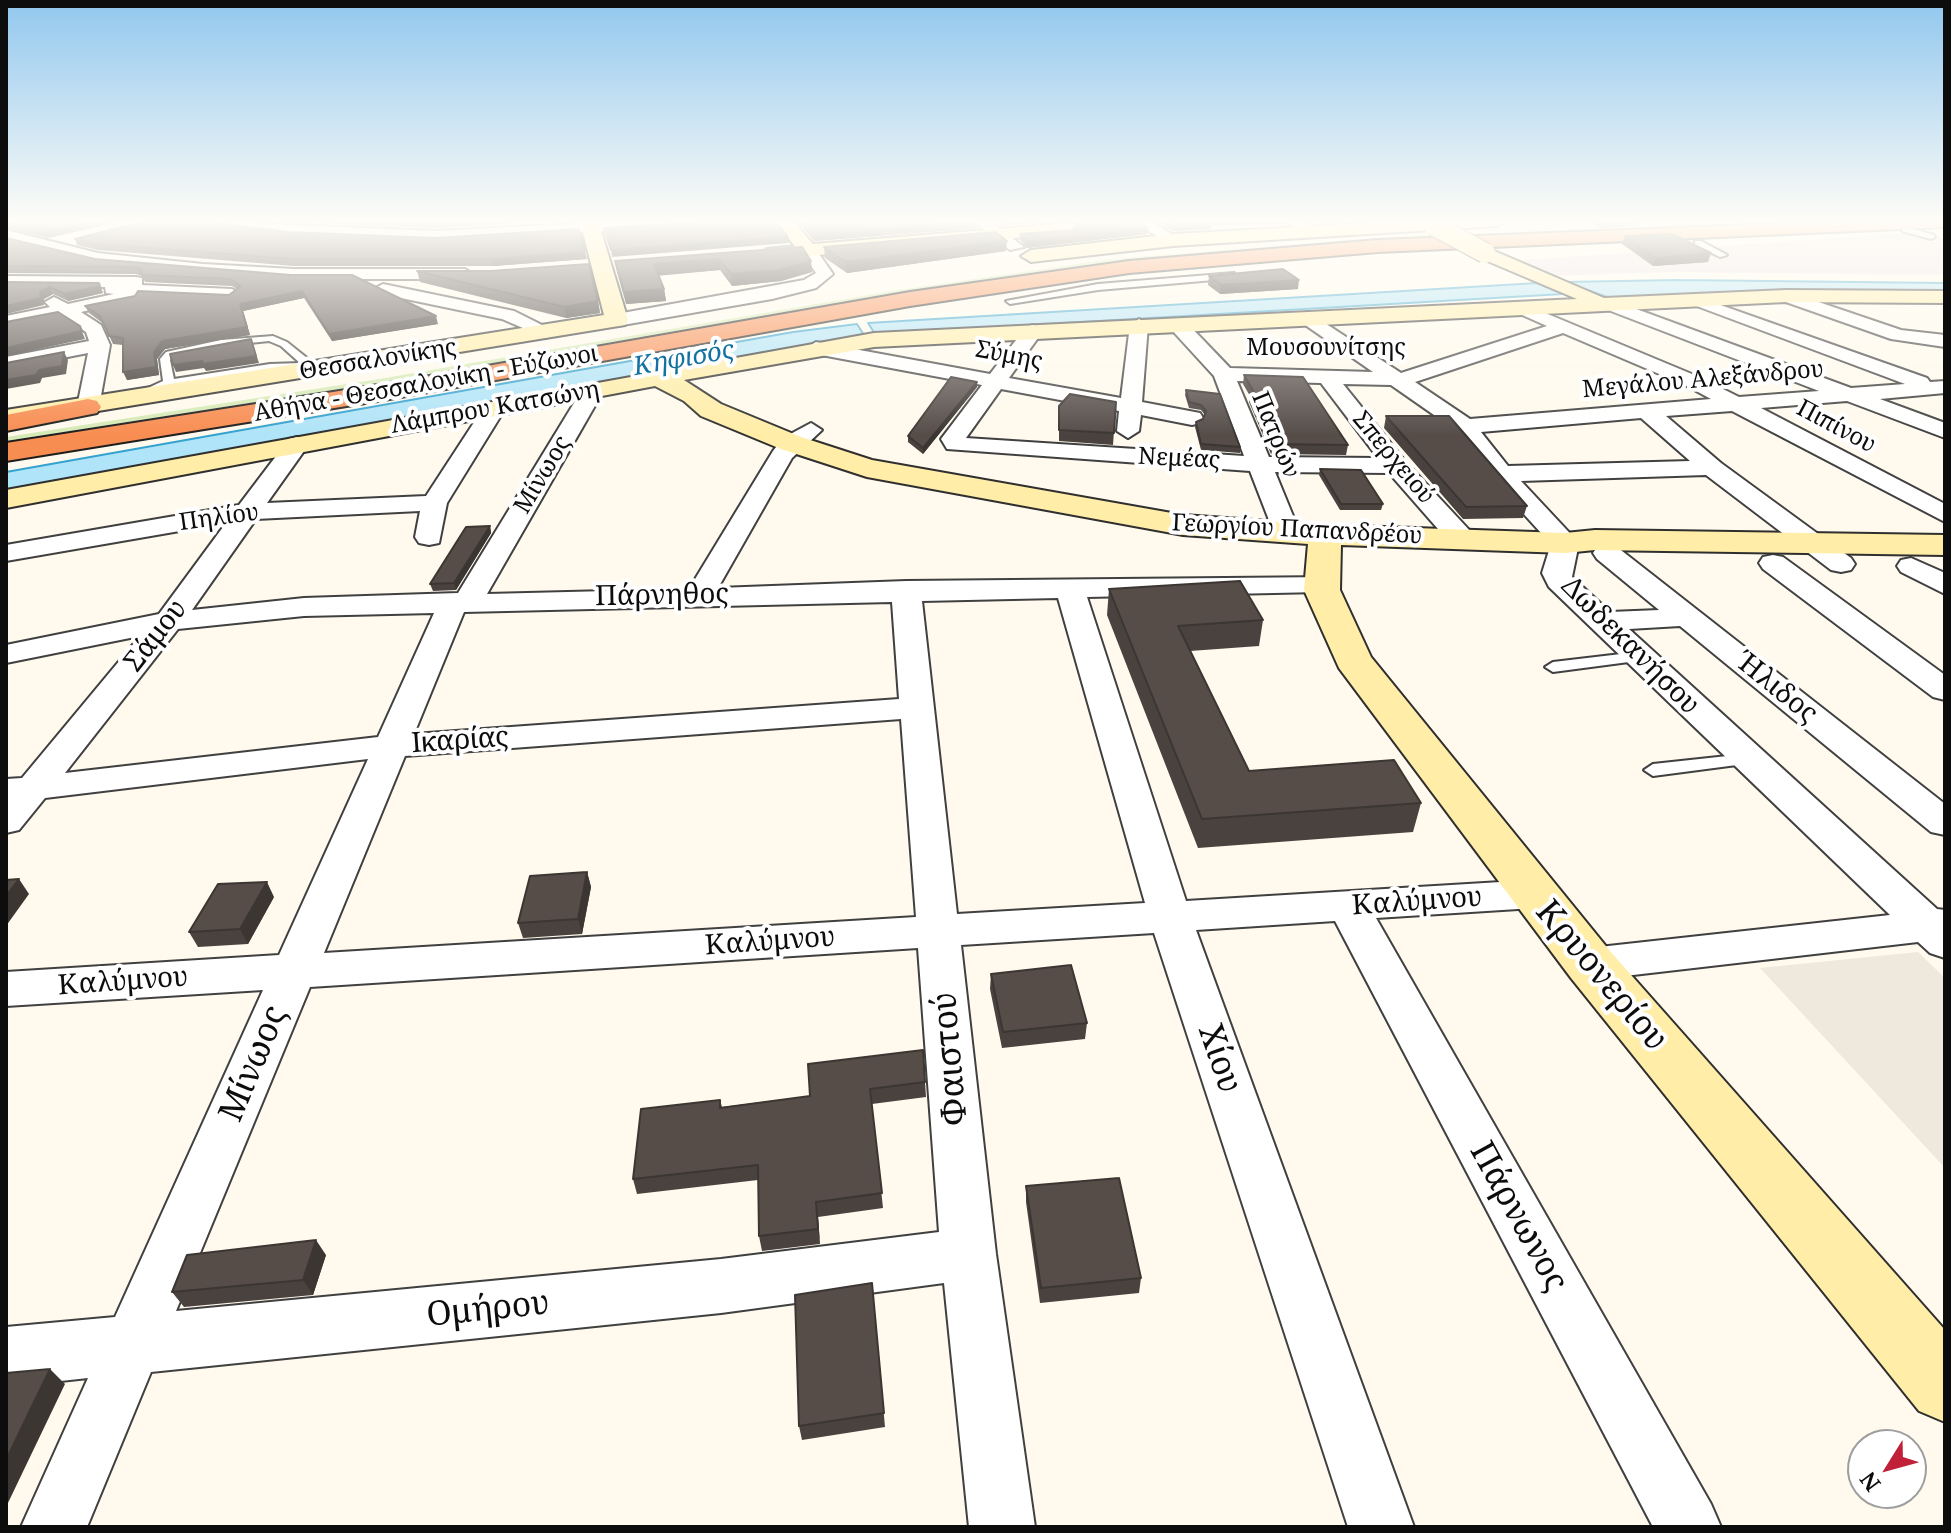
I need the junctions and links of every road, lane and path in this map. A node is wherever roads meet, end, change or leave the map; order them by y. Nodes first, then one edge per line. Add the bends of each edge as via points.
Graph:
1 (31, 293) edge
2 (143, 293) edge
3 (172, 293) edge
4 (417, 293) edge
5 (609, 293) edge
6 (776, 293) edge
7 (830, 293) edge
8 (964, 293) edge
9 (1063, 293) edge
10 (1579, 293) edge
11 (246, 294) edge
12 (1792, 298) dead end
13 (1944, 298) edge
14 (368, 299) edge
15 (431, 300) junction
16 (1010, 301) dead end
17 (1604, 302) junction
18 (1703, 305) dead end
19 (69, 310) junction
20 (1526, 310) junction
21 (1308, 318) junction
22 (617, 320) junction
23 (6, 322) edge
24 (1177, 324) junction
25 (1139, 325) junction
26 (1565, 326) junction
27 (1033, 331) junction
28 (546, 332) junction
29 (1945, 341) edge
30 (100, 345) junction
31 (816, 348) junction
32 (6, 363) edge
33 (309, 365) junction
34 (341, 367) junction
35 (375, 370) junction
36 (1224, 374) junction
37 (1326, 376) junction
38 (659, 378) junction
39 (1402, 379) junction
40 (997, 380) junction
41 (169, 383) junction
42 (1941, 389) edge
43 (593, 390) junction
44 (1846, 395) junction
45 (1737, 403) junction
46 (98, 406) junction
47 (1131, 406) junction
48 (494, 409) junction
49 (1646, 411) junction
50 (1192, 418) dead end
51 (6, 422) edge
52 (1465, 426) junction
53 (1945, 431) edge
54 (801, 437) junction
55 (297, 444) junction
56 (6, 452) edge
57 (1124, 456) junction
58 (1258, 464) junction
59 (1396, 466) junction
60 (1712, 468) junction
61 (1501, 474) junction
62 (6, 499) edge
63 (434, 503) junction
64 (247, 512) junction
65 (1945, 514) edge
66 (1306, 534) junction
67 (429, 537) dead end
68 (1462, 539) junction
69 (1565, 543) junction
70 (1813, 544) junction
71 (1945, 545) edge
72 (6, 553) edge
73 (1607, 553) junction
74 (1773, 563) junction
75 (1841, 564) junction
76 (1928, 566) edge
77 (1321, 583) junction
78 (1945, 585) edge
79 (1069, 587) junction
80 (906, 590) junction
81 (699, 596) junction
82 (461, 600) junction
83 (1687, 617) junction
84 (169, 621) junction
85 (1602, 622) junction
86 (6, 654) edge
87 (1638, 657) junction
88 (1553, 667) dead end
89 (1945, 690) edge
90 (916, 708) junction
91 (391, 746) junction
92 (1746, 759) junction
93 (1653, 770) dead end
94 (20, 789) edge
95 (6, 821) edge
96 (1945, 823) edge
97 (1534, 894) junction
98 (1348, 906) junction
99 (1170, 917) junction
100 (1939, 930) edge
101 (939, 931) junction
102 (1590, 964) junction
103 (294, 971) junction
104 (6, 989) edge
105 (968, 1254) junction
106 (132, 1346) junction
107 (6, 1357) edge
108 (1945, 1385) edge
109 (54, 1527) edge
110 (1002, 1527) edge
111 (1381, 1527) edge
112 (1688, 1527) edge

1 - 19 street
2 - 19 street
3 - 11 street
4 - 15 street
5 - 22 street
6 - 22 street, Θεσσαλονίκης
7 - 35 highway, Αθήνα - Θεσσαλονίκη - Εύζωνοι
8 - 56 highway, Αθήνα - Θεσσαλονίκη - Εύζωνοι
9 - 16 lane
10 - 17 street
12 - 29 street via 1898,335
13 - 17 street, Λάμπρου Κατσώνη
14 - 15 street
15 - 28 street via 507,315
17 - 20 street, Λάμπρου Κατσώνη
17 - 44 street
18 - 42 street
19 - 23 street
19 - 30 street via 94,329
20 - 21 street, Λάμπρου Κατσώνη
20 - 26 street, Πιπίνου
21 - 24 street, Λάμπρου Κατσώνη
21 - 39 street, Δωδεκανήσου
22 - 28 street, Θεσσαλονίκης
24 - 25 street, Λάμπρου Κατσώνη
24 - 36 street, Πατρών
25 - 27 street, Λάμπρου Κατσώνη
25 - 47 street
26 - 39 street, Μουσουνίτσης
26 - 45 street, Πιπίνου
27 - 31 street, Λάμπρου Κατσώνη
27 - 40 street
28 - 34 street, Θεσσαλονίκης
30 - 32 street
30 - 46 street
31 - 38 street, Λάμπρου Κατσώνη
31 - 40 street, Σύμης
33 - 34 lane
33 - 41 lane
33 - 41 lane via 270,338 221,343 170,354 165,359
34 - 35 highway
34 - 46 street, Θεσσαλονίκης
35 - 51 highway, Αθήνα - Θεσσαλονίκη - Εύζωνοι
36 - 37 street, Μουσουνίτσης
36 - 58 street, Πατρών
37 - 39 street, Μουσουνίτσης
37 - 59 street, Σπερχειού
38 - 43 street, Λάμπρου Κατσώνη
38 - 54 street, Γεωργίου Παπανδρέου via 711,410
39 - 52 street, Δωδεκανήσου
40 - 47 street, Σύμης
40 - 57 street, Νεμέας via 953,439 961,446
41 - 46 lane
42 - 44 street, Μεγάλου Αλεξάνδρου
43 - 48 street, Λάμπρου Κατσώνη
43 - 82 street, Μίνωος
44 - 45 street, Μεγάλου Αλεξάνδρου
44 - 53 street
45 - 49 street, Μεγάλου Αλεξάνδρου
45 - 65 street, Πιπίνου
46 - 51 highway
47 - 50 street, Σύμης
47 - 57 street
48 - 55 street, Λάμπρου Κατσώνη
48 - 63 street
49 - 52 street, Μεγάλου Αλεξάνδρου
49 - 60 street
52 - 61 street, Δωδεκανήσου
54 - 66 street, Γεωργίου Παπανδρέου via 867,468 1112,514 1217,529
54 - 81 street via 765,480
55 - 62 street, Λάμπρου Κατσώνη
55 - 64 street, Σάμου
57 - 58 street, Νεμέας
58 - 59 street, Νεμέας
58 - 66 street, Πατρών
59 - 68 street, Σπερχειού
60 - 61 street
60 - 70 street
61 - 69 street, Δωδεκανήσου
63 - 64 street, Πηλίου
63 - 67 street
64 - 72 street, Πηλίου
64 - 84 street, Σάμου
66 - 68 street, Γεωργίου Παπανδρέου
66 - 77 street, Κρυονερίου
68 - 69 street, Γεωργίου Παπανδρέου
69 - 70 street, Γεωργίου Παπανδρέου
69 - 73 street, Γεωργίου Παπανδρέου
69 - 85 street, Δωδεκανήσου via 1556,573 1559,581
70 - 71 street, Γεωργίου Παπανδρέου
70 - 75 street
73 - 74 street, Γεωργίου Παπανδρέου
73 - 83 street, Ήλιδος
74 - 75 street, Γεωργίου Παπανδρέου
74 - 89 street
75 - 76 street, Γεωργίου Παπανδρέου
76 - 78 street
77 - 79 street, Πάρνηθος
77 - 97 street, Κρυονερίου via 1353,660
79 - 80 street, Πάρνηθος
79 - 99 street, Χίου
80 - 81 street, Πάρνηθος
80 - 90 street, Φαιστού
81 - 82 street, Πάρνηθος
82 - 84 street, Πάρνηθος via 279,608
82 - 91 street, Μίνωος
83 - 85 street
83 - 96 street, Ήλιδος
84 - 86 street, Πάρνηθος
84 - 94 street, Σάμου
85 - 87 street, Δωδεκανήσου
87 - 88 lane
87 - 92 street, Δωδεκανήσου
90 - 91 street, Ικαρίας
90 - 101 street, Φαιστού
91 - 94 street, Ικαρίας
91 - 103 street, Μίνωος
92 - 93 lane
92 - 100 street, Δωδεκανήσου
94 - 95 street, Σάμου
97 - 98 street, Καλύμνου
97 - 102 street, Κρυονερίου
98 - 99 street, Καλύμνου
98 - 112 street, Πάρνωνος
99 - 101 street, Καλύμνου
99 - 111 street, Χίου
100 - 102 street
101 - 103 street, Καλύμνου
101 - 105 street, Φαιστού
102 - 108 street, Κρυονερίου
103 - 104 street, Καλύμνου
103 - 106 street, Μίνωος
105 - 106 street, Ομήρου via 721,1286
105 - 110 street, Φαιστού
106 - 107 street, Ομήρου
106 - 109 street, Μίνωος

